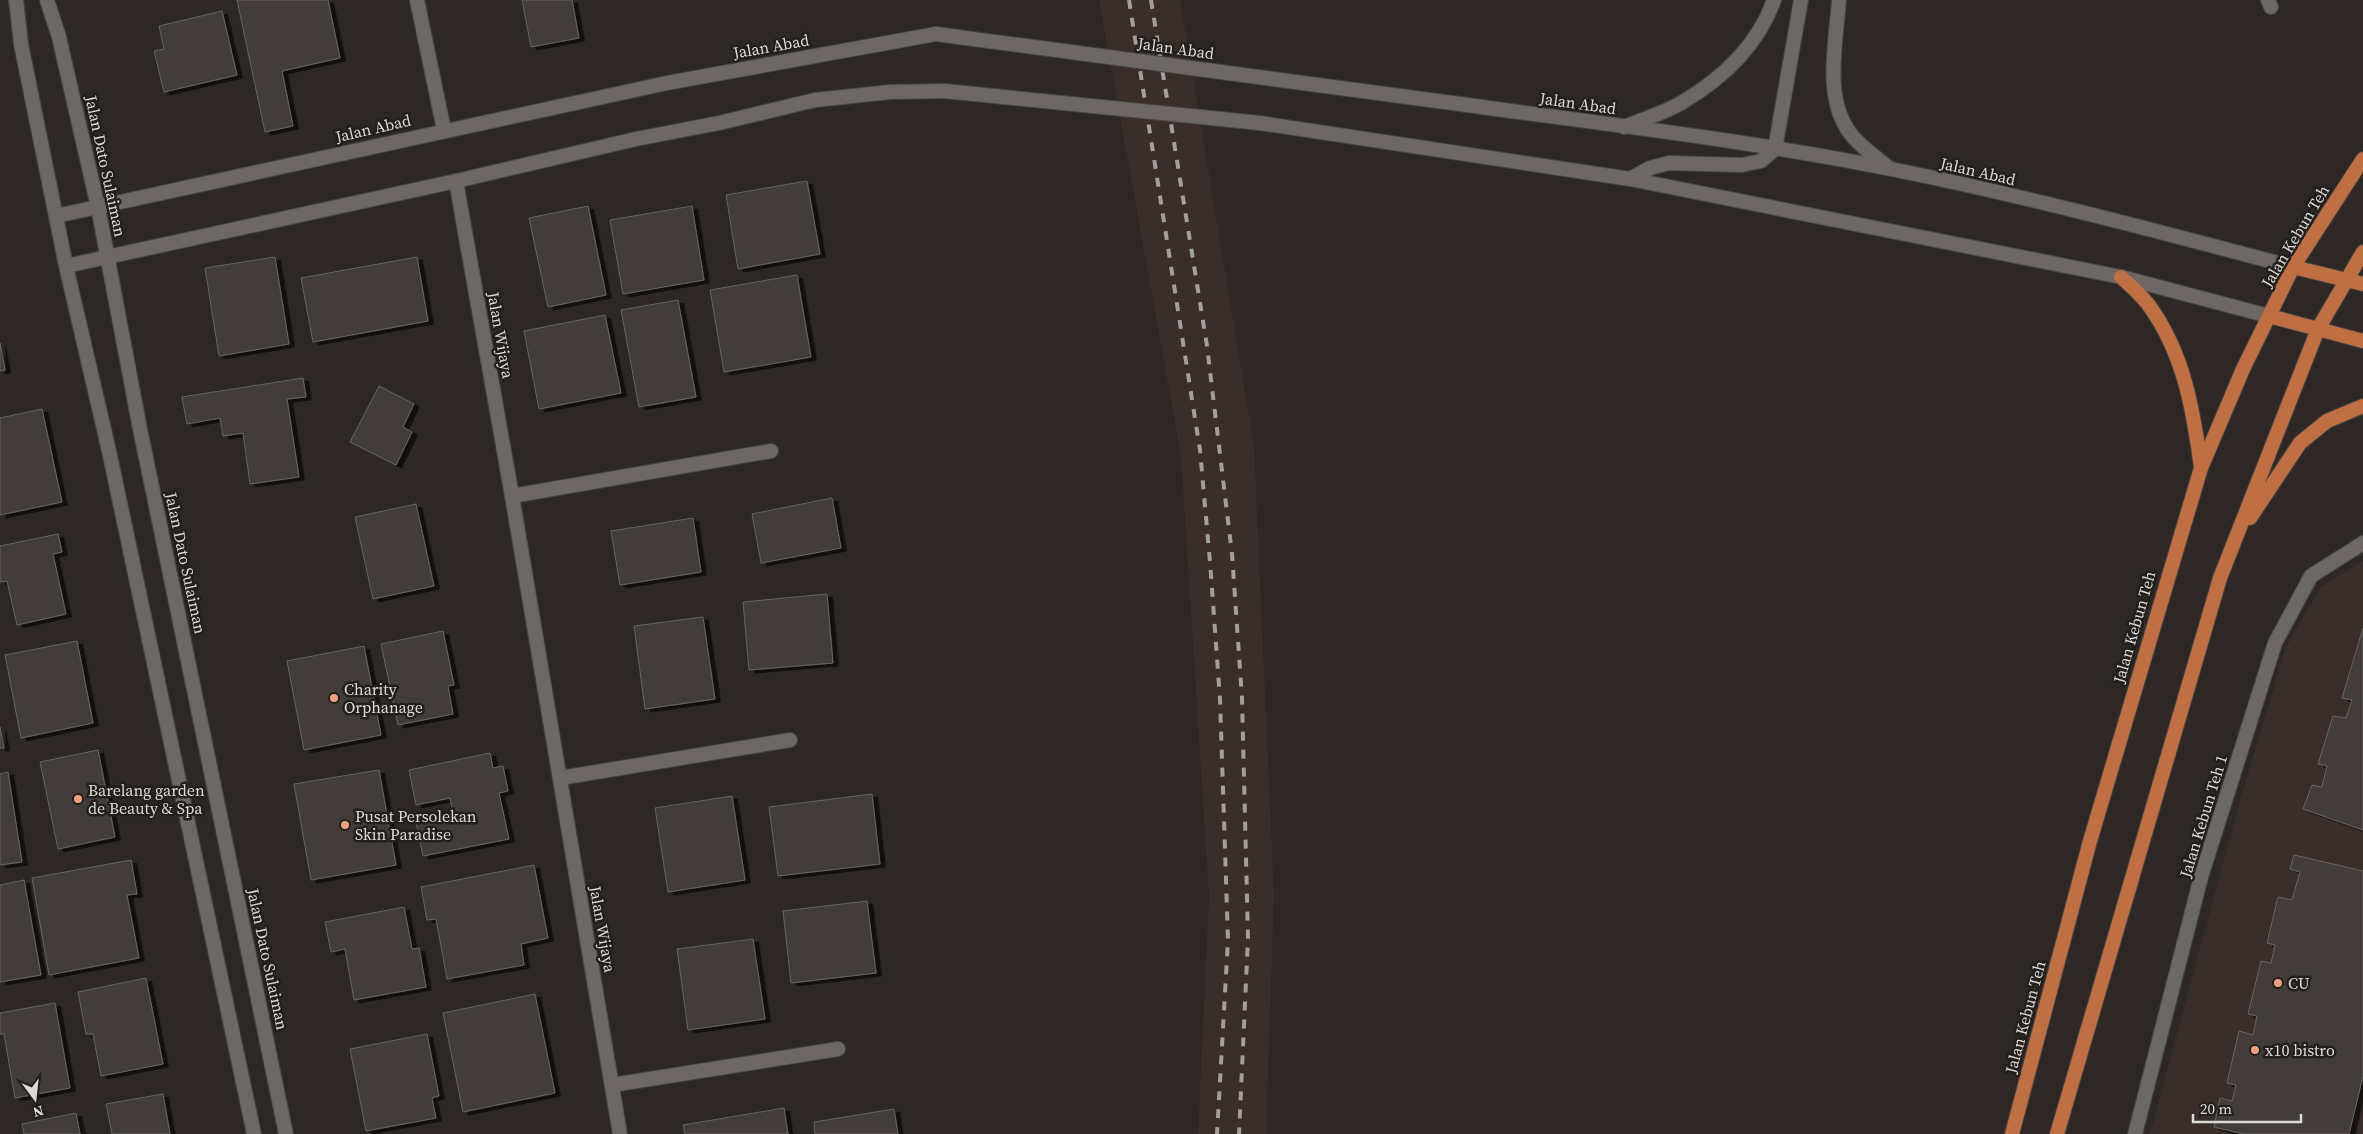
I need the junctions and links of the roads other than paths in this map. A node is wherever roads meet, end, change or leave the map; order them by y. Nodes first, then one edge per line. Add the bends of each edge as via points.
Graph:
1 (16, 0) edge
2 (47, 0) edge
3 (416, 0) edge
4 (1774, 0) edge
5 (1801, 0) edge
6 (1839, 0) edge
7 (1624, 127) junction
8 (444, 130) junction
9 (1775, 149) junction
10 (2363, 159) edge
11 (1890, 169) junction
12 (1630, 179) junction
13 (456, 181) junction
14 (98, 207) junction
15 (56, 216) junction
16 (2363, 252) edge
17 (107, 256) junction
18 (66, 266) junction
19 (2294, 267) junction
20 (2121, 276) junction
21 (2345, 281) junction
22 (2363, 284) edge
23 (2269, 316) junction
24 (2318, 329) junction
25 (2363, 341) edge
26 (2363, 406) edge
27 (771, 451) dead end
28 (2201, 468) junction
29 (512, 496) junction
30 (2235, 539) junction
31 (2363, 543) edge
32 (790, 740) dead end
33 (560, 778) junction
34 (838, 1049) dead end
35 (612, 1085) junction
36 (254, 1134) edge
37 (286, 1134) edge
38 (620, 1134) edge
39 (2012, 1134) edge
40 (2057, 1134) edge
41 (2135, 1134) edge

1 - 15 street via 21,44
2 - 14 street, Jalan Dato Sulaiman via 59,37
3 - 8 street
4 - 7 street via 1768,17 1739,59 1680,103
5 - 9 street
6 - 11 street via 1833,87 1840,113 1853,138
7 - 8 street, Jalan Abad, bridge via 936,34 667,83
7 - 9 street, Jalan Abad
8 - 14 street, Jalan Abad
9 - 11 street, Jalan Abad
9 - 12 street via 1761,161 1742,165 1669,162
10 - 19 main road, Jalan Kebun Teh
11 - 19 street, Jalan Abad via 2118,220
12 - 13 street, bridge via 1260,123 945,91 890,92 815,100
12 - 20 street
13 - 17 street
13 - 29 street, Jalan Wijaya
14 - 15 street, Jalan Abad
14 - 17 street, Jalan Dato Sulaiman
15 - 18 street
16 - 21 main road
17 - 18 street
17 - 37 street, Jalan Dato Sulaiman
18 - 36 street via 113,470
19 - 21 main road
19 - 23 main road, Jalan Kebun Teh
20 - 23 street
20 - 28 main road via 2147,303 2170,339 2187,385
21 - 22 main road
21 - 24 main road
23 - 24 main road
23 - 28 main road, Jalan Kebun Teh
24 - 25 main road
24 - 30 main road
26 - 30 main road via 2327,421 2300,443
27 - 29 street
28 - 39 main road, Jalan Kebun Teh via 2090,841
29 - 33 street, Jalan Wijaya
30 - 40 main road via 2220,578
31 - 41 street, Jalan Kebun Teh 1 via 2312,576 2275,643 2201,877
32 - 33 street
33 - 35 street, Jalan Wijaya
34 - 35 street
35 - 38 street, Jalan Wijaya

